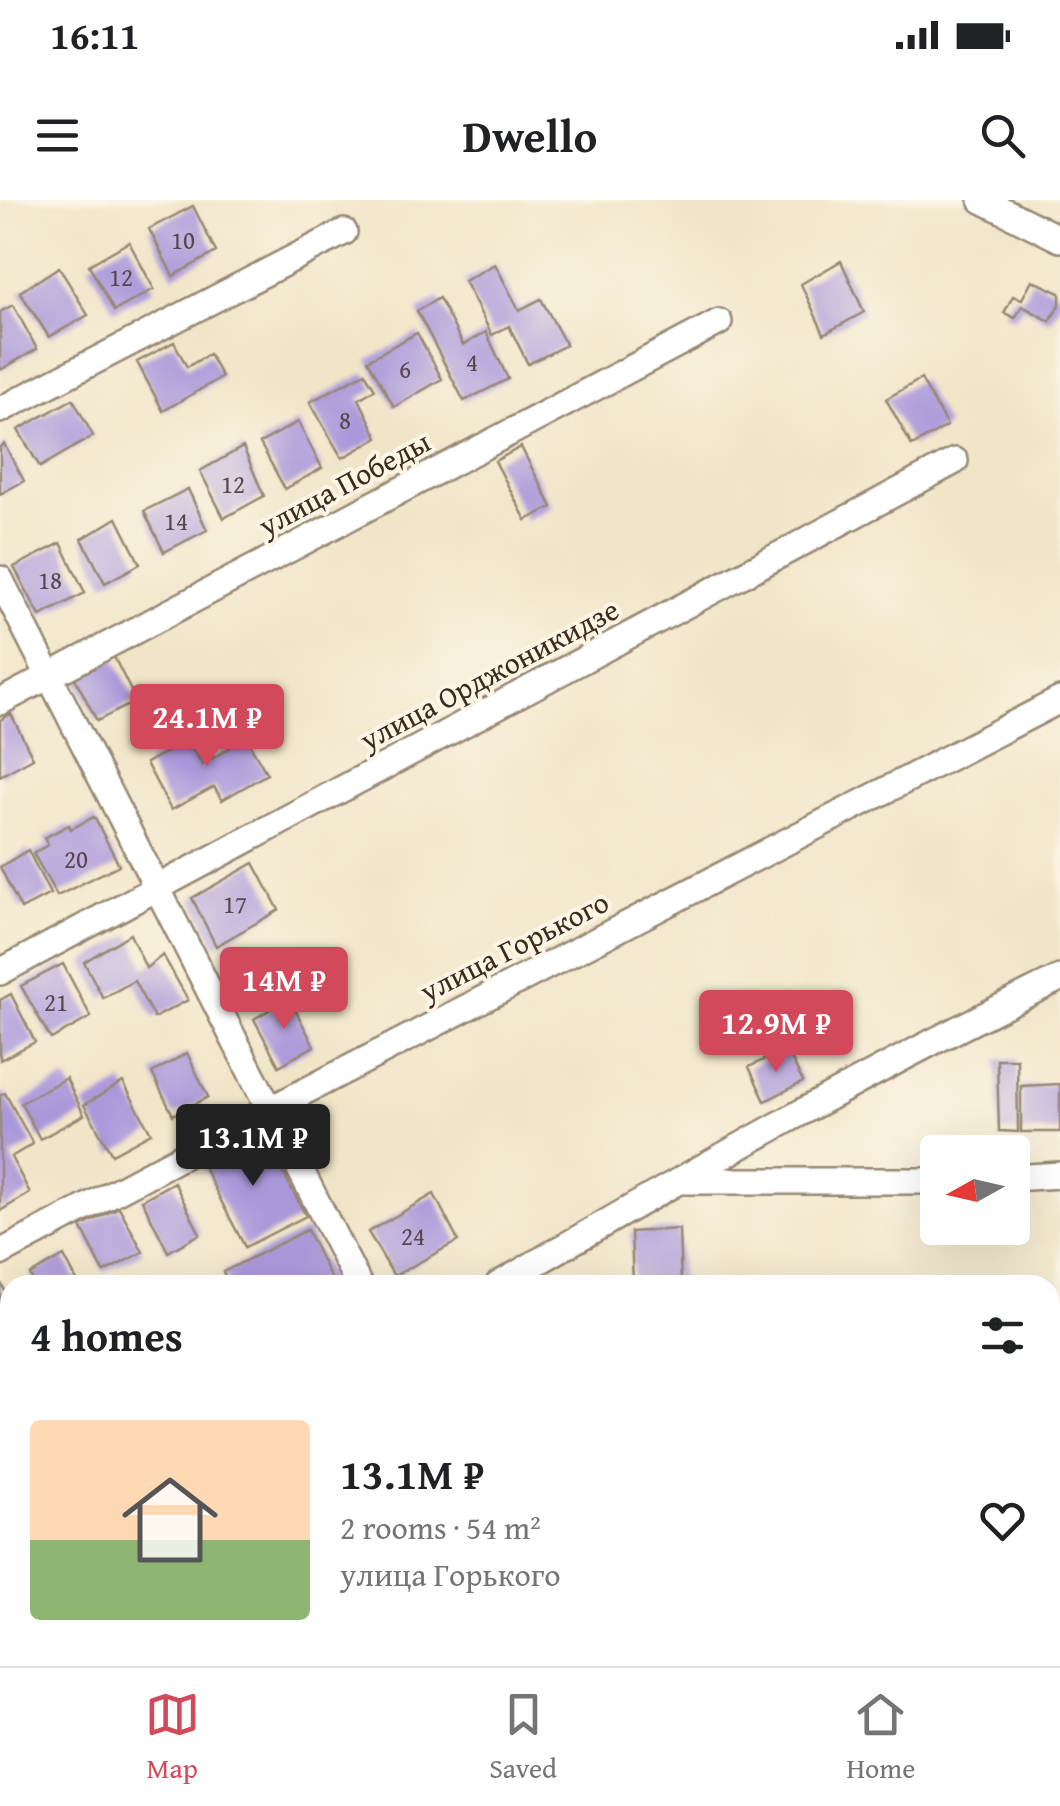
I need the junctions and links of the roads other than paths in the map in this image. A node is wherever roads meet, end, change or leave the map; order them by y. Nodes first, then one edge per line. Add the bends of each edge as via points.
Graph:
1 (982, 200) edge
2 (344, 232) dead end
3 (1060, 239) edge
4 (719, 322) dead end
5 (0, 410) edge
6 (955, 461) dead end
7 (0, 578) edge
8 (50, 676) junction
9 (1060, 700) edge
10 (0, 702) edge
11 (158, 888) junction
12 (0, 972) edge
13 (1060, 978) edge
14 (269, 1110) junction
15 (1060, 1175) edge
16 (1030, 1177) edge
17 (677, 1181) junction
18 (920, 1181) edge
19 (0, 1253) edge
20 (354, 1275) edge
21 (515, 1275) edge

1 - 3 street
2 - 5 street
4 - 8 street, улица Победы
6 - 11 street, улица Орджоникидзе
7 - 8 street
8 - 10 street, улица Победы
8 - 11 street
9 - 14 street, улица Горького
11 - 12 street, улица Орджоникидзе
11 - 14 street
13 - 17 street
14 - 19 street, улица Горького
14 - 20 street
15 - 16 street
17 - 18 street
17 - 21 street

